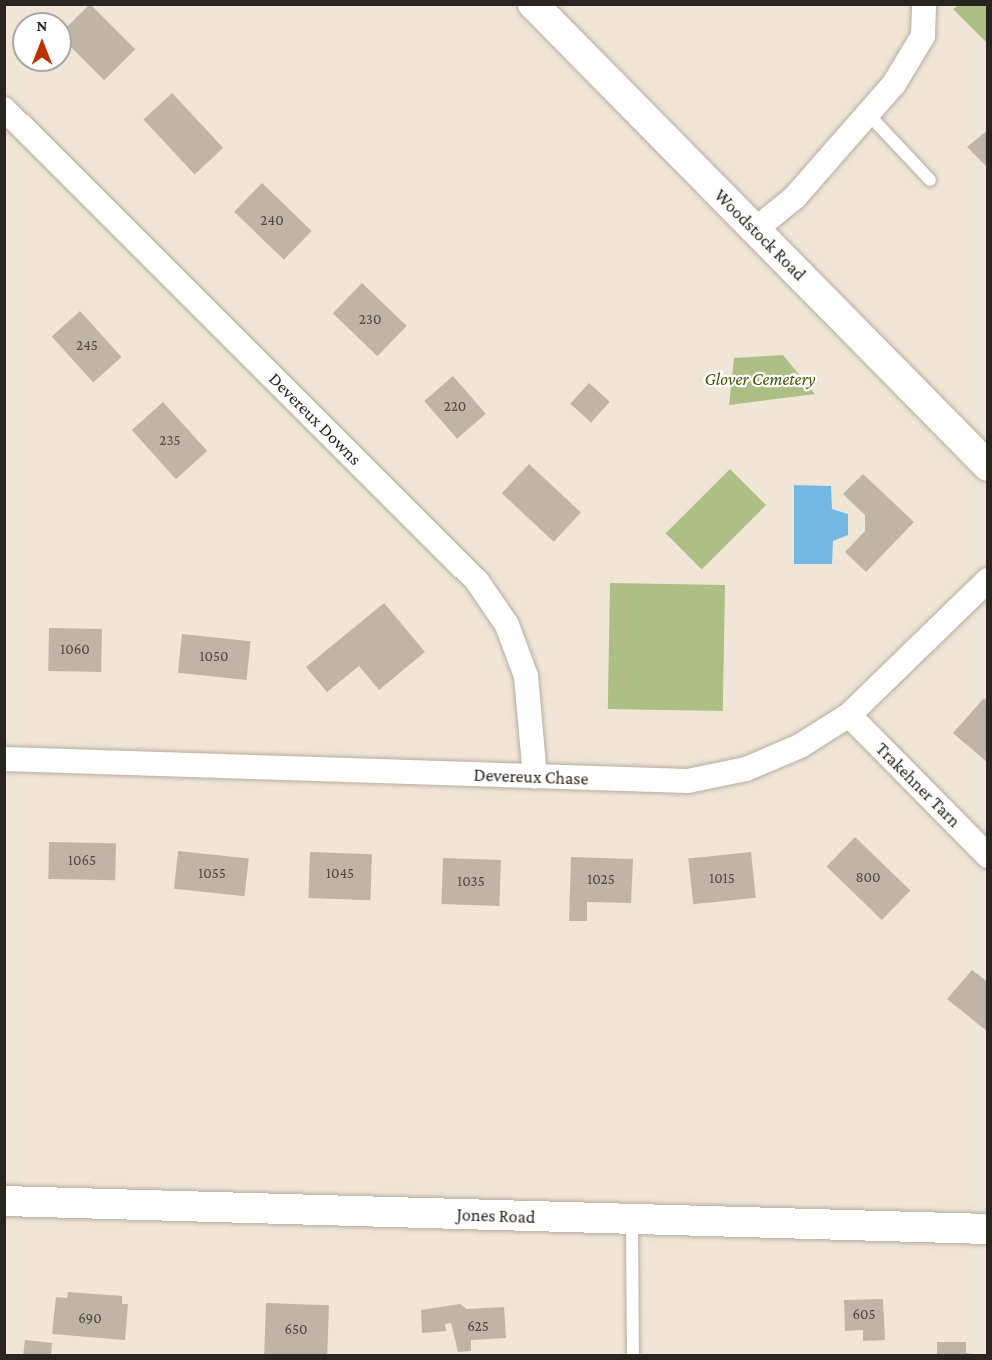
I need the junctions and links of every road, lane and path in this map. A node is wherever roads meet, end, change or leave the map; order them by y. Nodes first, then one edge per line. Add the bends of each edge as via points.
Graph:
1 (533, 4) edge
2 (924, 4) edge
3 (4, 109) edge
4 (869, 115) junction
5 (930, 180) dead end
6 (755, 230) junction
7 (987, 466) edge
8 (987, 580) edge
9 (849, 715) junction
10 (4, 759) edge
11 (535, 777) junction
12 (987, 856) edge
13 (4, 1201) edge
14 (632, 1220) junction
15 (987, 1229) edge
16 (633, 1356) edge

1 - 6 street, Woodstock Road
2 - 4 street via 923,36
3 - 11 street, Devereux Downs via 477,581 507,625 526,676
4 - 5 lane
4 - 6 street via 795,197
6 - 7 street, Woodstock Road
8 - 9 street, Devereux Chase
9 - 11 street, Devereux Chase via 800,746 746,769 700,779
9 - 12 street, Trakehner Tarn
10 - 11 street, Devereux Chase
13 - 14 street, Jones Road
14 - 15 street, Jones Road
14 - 16 lane

